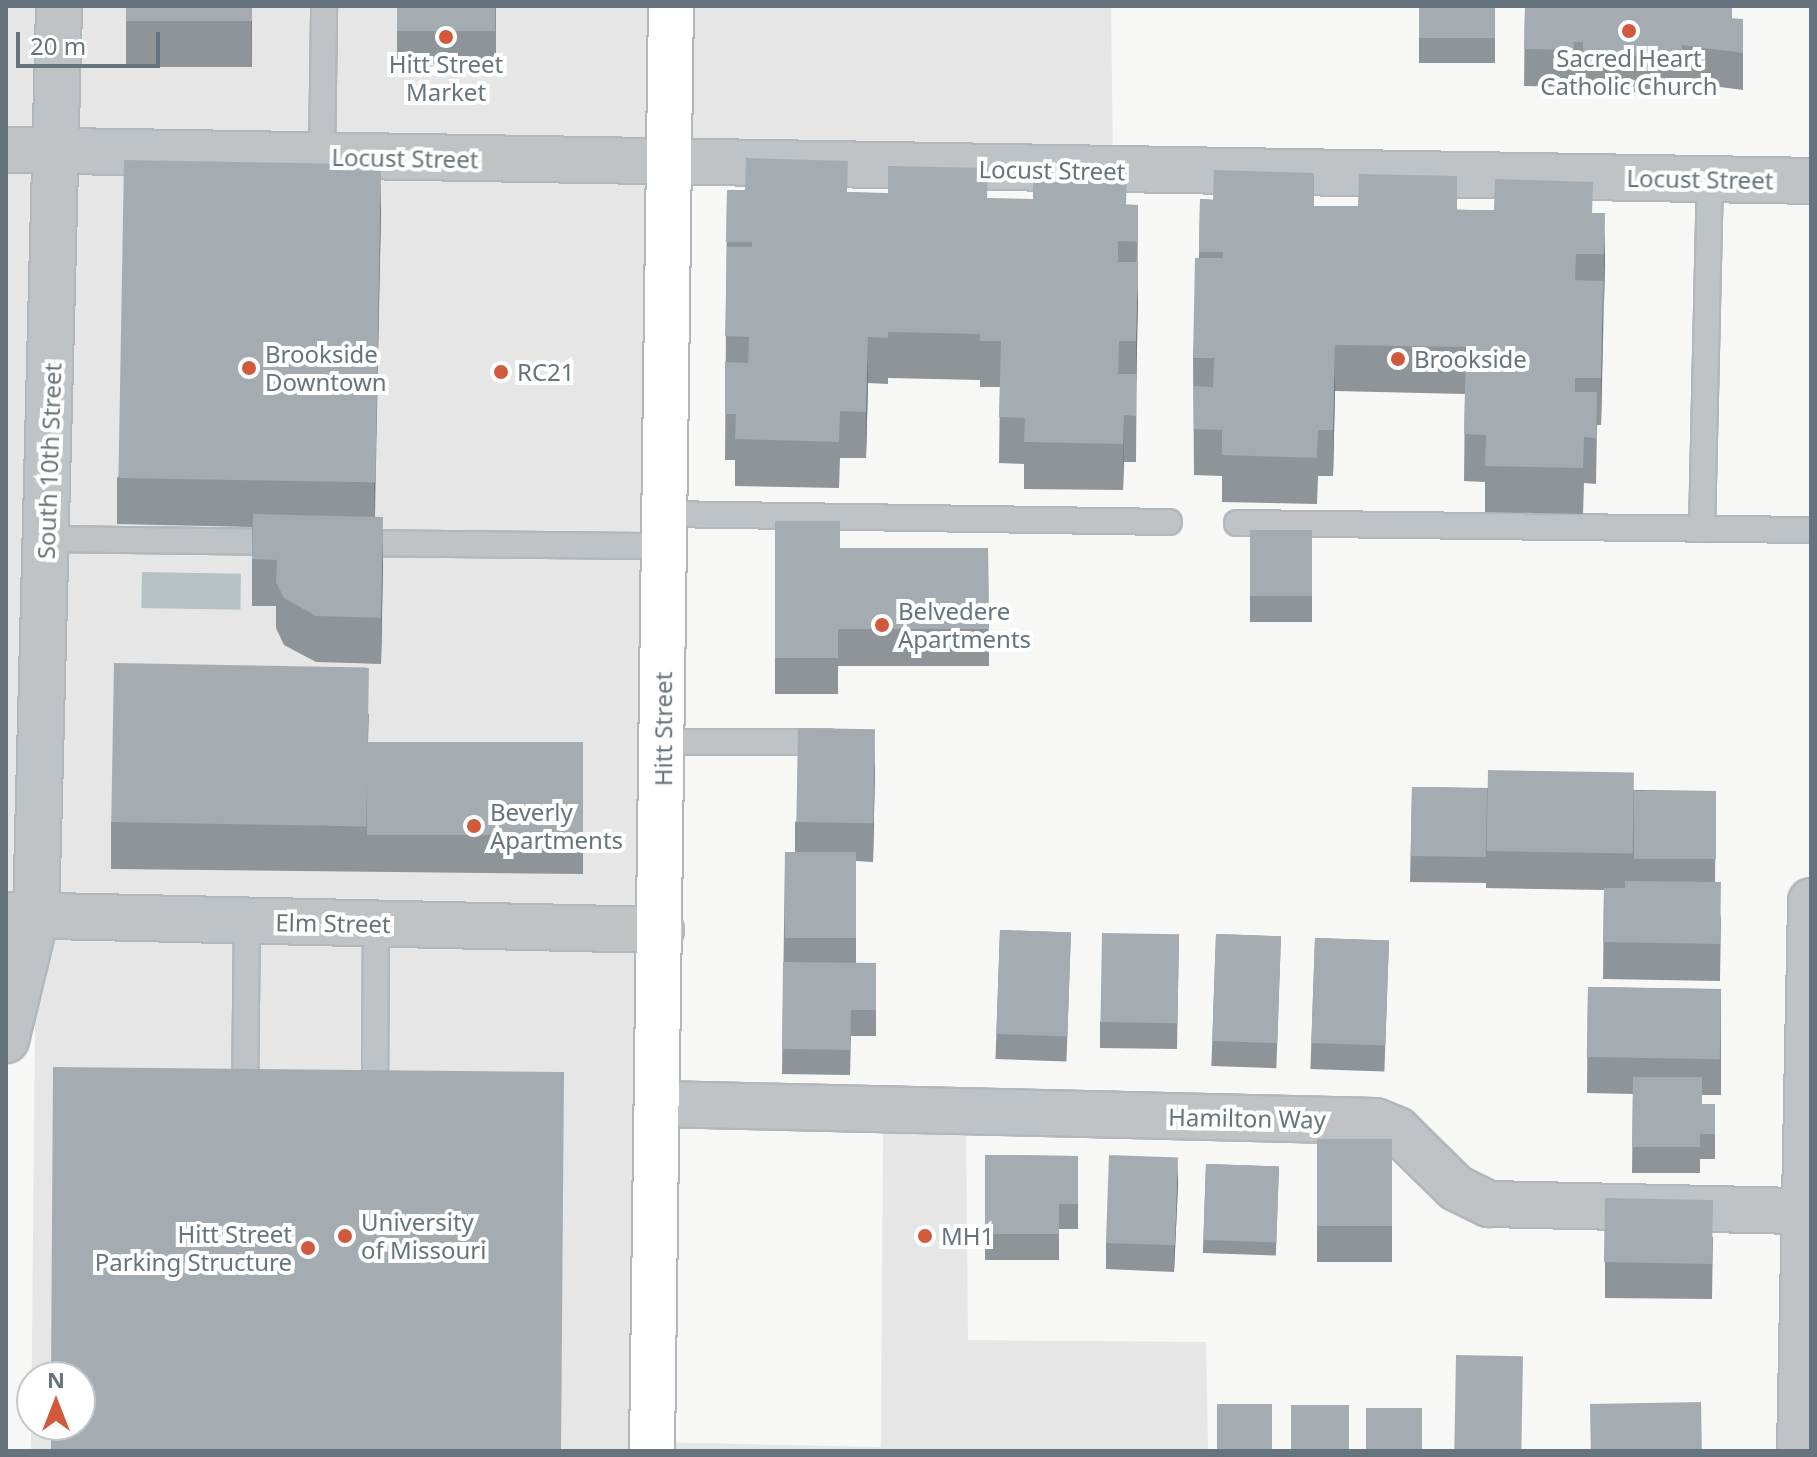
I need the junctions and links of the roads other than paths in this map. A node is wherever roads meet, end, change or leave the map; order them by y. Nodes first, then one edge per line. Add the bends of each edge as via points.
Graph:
1 (59, 6) edge
2 (324, 6) edge
3 (671, 6) edge
4 (6, 150) edge
5 (57, 151) junction
6 (322, 157) junction
7 (668, 163) junction
8 (1710, 179) junction
9 (1811, 181) edge
10 (1169, 522) dead end
11 (1237, 523) dead end
12 (1702, 529) junction
13 (664, 530) junction
14 (1811, 530) edge
15 (46, 539) junction
16 (663, 742) junction
17 (852, 742) edge
18 (1811, 901) edge
19 (21, 916) edge
20 (247, 921) junction
21 (376, 924) junction
22 (661, 930) junction
23 (6, 1040) edge
24 (660, 1104) junction
25 (245, 1115) edge
26 (375, 1117) edge
27 (1805, 1211) junction
28 (652, 1451) edge
29 (1800, 1451) edge

1 - 5 street, South 10th Street
2 - 6 lane
3 - 7 street, Hitt Street
4 - 5 street, Locust Street
5 - 6 street, Locust Street
5 - 15 street, South 10th Street
6 - 7 street, Locust Street
7 - 8 street, Locust Street
7 - 13 street, Hitt Street
8 - 9 street, Locust Street
8 - 12 lane
10 - 13 lane
11 - 12 lane
12 - 14 lane
13 - 15 lane via 314,542
13 - 16 street, Hitt Street
15 - 19 street, South 10th Street
16 - 17 lane
16 - 22 street, Hitt Street
18 - 27 street
19 - 20 street, Elm Street
19 - 23 street, South 10th Street
20 - 21 street, Elm Street
20 - 25 lane
21 - 22 street, Elm Street
21 - 26 lane
22 - 24 street, Hitt Street
24 - 27 street, Hamilton Way via 1375,1121 1397,1130 1456,1188 1489,1204
24 - 28 street, Hitt Street
27 - 29 street

